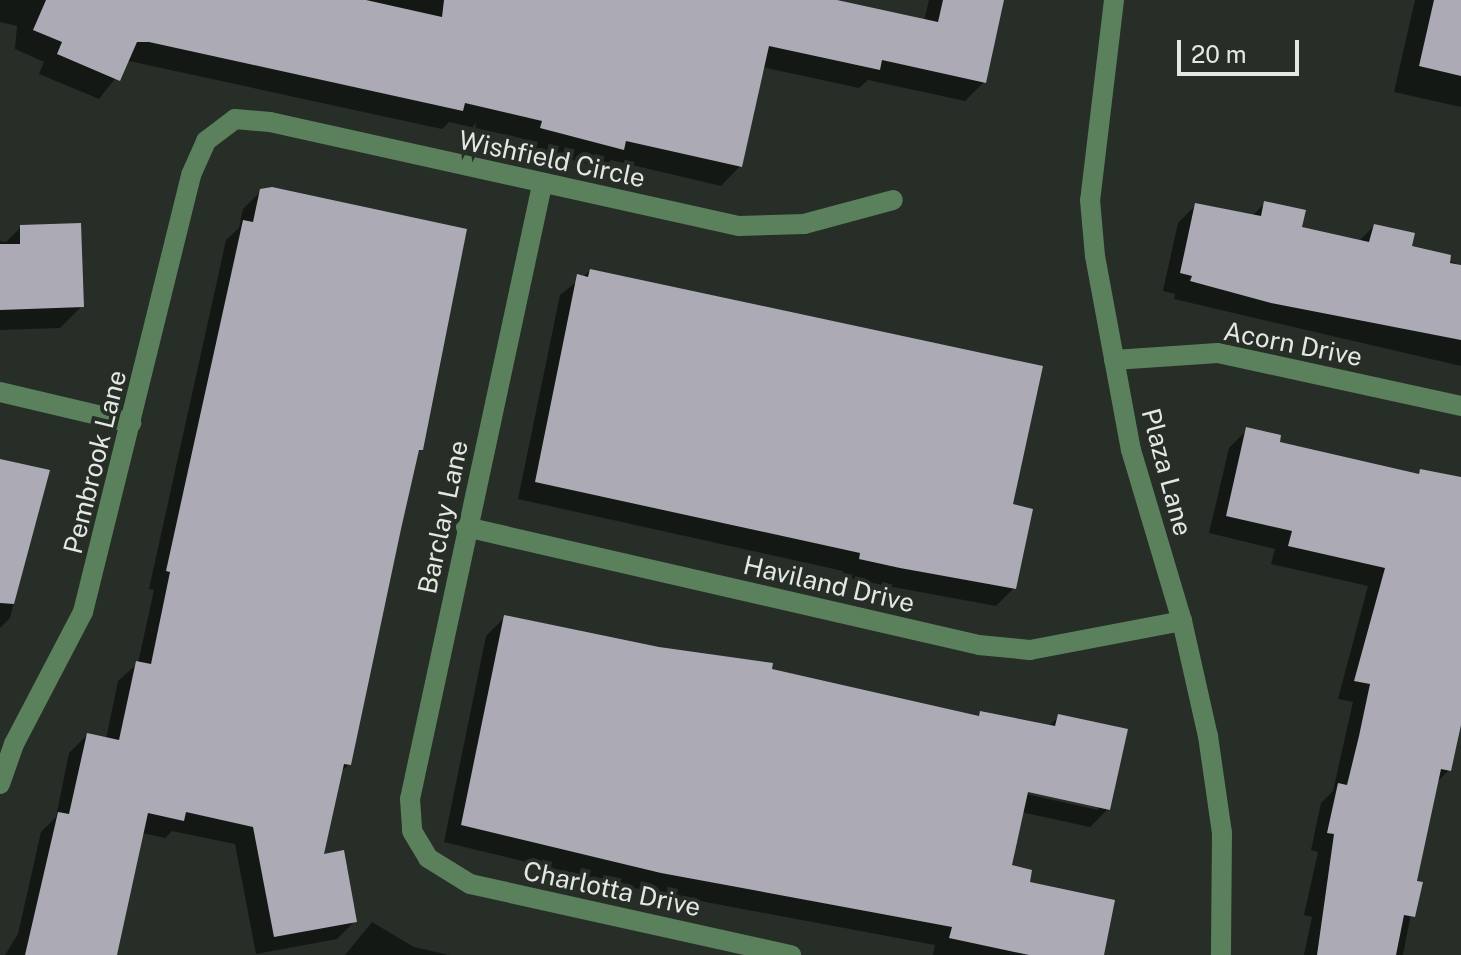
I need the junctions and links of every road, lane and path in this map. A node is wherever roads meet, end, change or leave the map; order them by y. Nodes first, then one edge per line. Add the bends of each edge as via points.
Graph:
1 (1114, 0) edge
2 (206, 141) joint
3 (542, 185) junction
4 (893, 200) dead end
5 (1114, 360) junction
6 (0, 392) edge
7 (1461, 406) edge
8 (131, 423) junction
9 (466, 527) junction
10 (1182, 621) junction
11 (0, 784) edge
12 (428, 858) joint
13 (791, 955) edge
14 (1221, 955) edge

1 - 5 street, Plaza Lane via 1090,200
2 - 3 street, Wishfield Circle via 235,119 270,122
2 - 8 street, Pembrook Lane via 191,175
3 - 4 street, Wishfield Circle via 739,226 804,224
3 - 9 street, Barclay Lane
5 - 7 street, Acorn Drive via 1218,353
5 - 10 street, Plaza Lane via 1131,450
6 - 8 street
8 - 11 street, Pembrook Lane via 83,612 14,744
9 - 10 street, Haviland Drive via 979,645 1030,650
9 - 12 street, Barclay Lane via 410,799 412,831
10 - 14 street, Plaza Lane via 1208,736 1222,833
12 - 13 street, Charlotta Drive via 470,884

